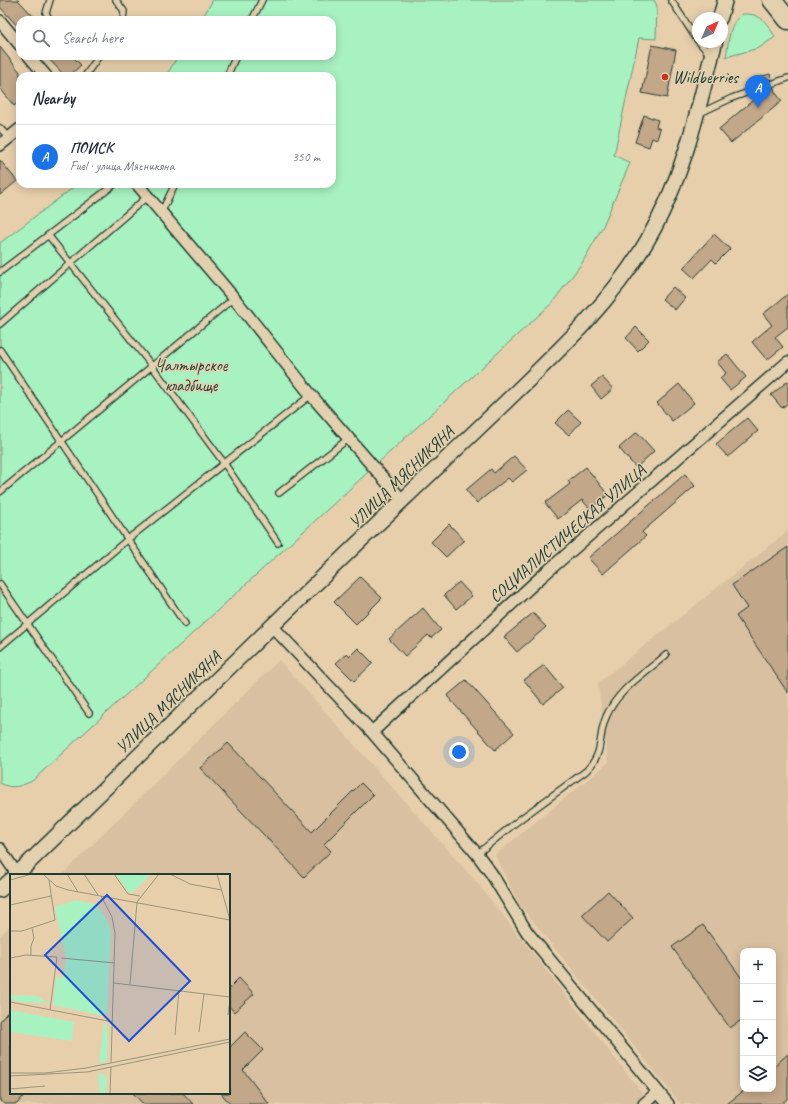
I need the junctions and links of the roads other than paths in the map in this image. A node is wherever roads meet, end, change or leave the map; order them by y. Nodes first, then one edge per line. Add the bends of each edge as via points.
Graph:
1 (50, 0) edge
2 (116, 0) edge
3 (262, 0) edge
4 (671, 0) edge
5 (725, 0) edge
6 (772, 0) edge
7 (722, 12) edge
8 (48, 16) edge
9 (123, 16) edge
10 (254, 16) edge
11 (788, 20) edge
12 (0, 21) edge
13 (692, 33) edge
14 (16, 40) edge
15 (703, 48) edge
16 (713, 48) edge
17 (711, 57) junction
18 (32, 60) edge
19 (96, 60) edge
20 (234, 60) edge
21 (43, 72) edge
22 (88, 72) edge
23 (229, 72) edge
24 (788, 78) edge
25 (698, 114) junction
26 (0, 128) edge
27 (16, 132) edge
28 (4, 142) edge
29 (110, 188) edge
30 (141, 188) edge
31 (173, 188) edge
32 (148, 196) junction
33 (162, 211) junction
34 (48, 236) junction
35 (69, 263) junction
36 (0, 272) edge
37 (234, 298) junction
38 (0, 324) edge
39 (0, 350) edge
40 (788, 362) edge
41 (152, 366) junction
42 (311, 396) junction
43 (348, 440) junction
44 (62, 441) junction
45 (224, 464) junction
46 (0, 492) edge
47 (279, 493) dead end
48 (403, 500) junction
49 (128, 539) junction
50 (278, 543) dead end
51 (0, 584) edge
52 (185, 624) dead end
53 (28, 625) junction
54 (272, 626) junction
55 (0, 647) edge
56 (666, 655) dead end
57 (89, 713) dead end
58 (372, 732) junction
59 (0, 849) edge
60 (477, 854) junction
61 (14, 874) edge
62 (17, 874) edge
63 (10, 881) edge
64 (0, 890) edge
65 (658, 1092) junction
66 (644, 1104) edge
67 (668, 1104) edge

1 - 8 lane via 46,13
2 - 9 lane via 124,11
3 - 10 lane
4 - 13 lane
5 - 7 street
6 - 11 main road
12 - 14 street
15 - 17 lane
16 - 17 street, УЛИЦА МЯСНИКЯНА
17 - 25 street, УЛИЦА МЯСНИКЯНА
18 - 21 street
19 - 22 lane
20 - 23 lane
24 - 25 lane via 732,98
25 - 48 street, УЛИЦА МЯСНИКЯНА via 679,175 664,210 624,275 572,338
26 - 28 lane
27 - 28 street
29 - 34 lane
30 - 32 street
31 - 33 lane
32 - 33 street
32 - 35 lane
33 - 37 street
34 - 35 lane
34 - 36 lane
35 - 38 lane
35 - 41 lane
37 - 41 lane
37 - 42 street
39 - 44 lane
40 - 58 street, СОЦИАЛИСТИЧЕСКАЯ УЛИЦА via 541,577
41 - 44 lane
41 - 45 lane
42 - 43 street
42 - 45 lane
43 - 47 lane
43 - 48 street
44 - 46 lane
44 - 49 lane
45 - 49 lane
45 - 50 lane
48 - 54 street, УЛИЦА МЯСНИКЯНА
49 - 52 lane
49 - 53 lane
51 - 53 lane
53 - 55 lane
53 - 57 lane
54 - 58 street
54 - 62 street, УЛИЦА МЯСНИКЯНА
56 - 60 lane via 623,690 612,704 601,732 599,753 590,767
58 - 60 street
59 - 61 street
60 - 65 street via 527,932
63 - 64 street, УЛИЦА МЯСНИКЯНА
65 - 66 street
65 - 67 street

